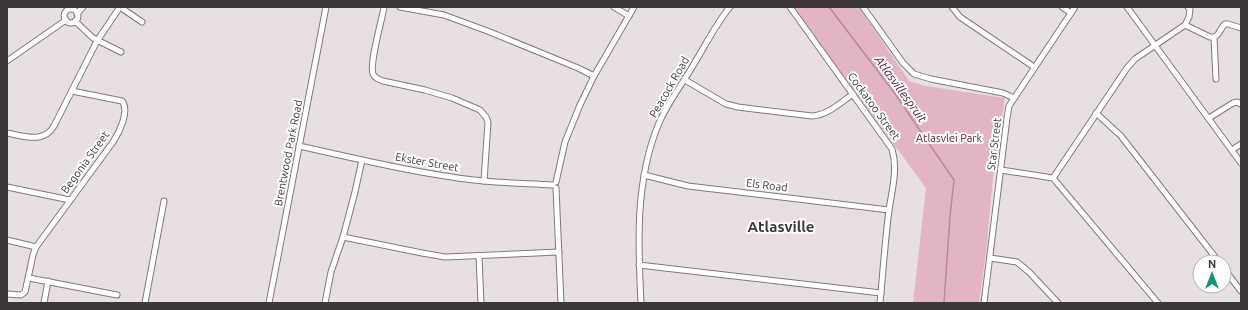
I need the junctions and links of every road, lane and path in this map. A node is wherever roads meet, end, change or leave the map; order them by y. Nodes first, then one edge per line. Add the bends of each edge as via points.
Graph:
1 (83, 7) edge
2 (120, 7) edge
3 (326, 7) edge
4 (384, 7) edge
5 (400, 7) edge
6 (614, 7) edge
7 (634, 7) edge
8 (730, 7) edge
9 (790, 7) edge
10 (863, 7) edge
11 (952, 7) edge
12 (1062, 7) edge
13 (1076, 7) edge
14 (1127, 7) edge
15 (1188, 7) edge
16 (66, 9) edge
17 (1071, 13) junction
18 (77, 14) junction
19 (629, 16) junction
20 (66, 20) junction
21 (75, 21) junction
22 (142, 22) dead end
23 (1185, 25) junction
24 (1241, 28) edge
25 (1214, 38) junction
26 (97, 41) junction
27 (1155, 46) junction
28 (121, 52) dead end
29 (7, 61) edge
30 (1034, 67) junction
31 (594, 76) junction
32 (1216, 79) dead end
33 (685, 80) junction
34 (72, 91) junction
35 (853, 94) junction
36 (1014, 98) junction
37 (1241, 104) edge
38 (1096, 113) junction
39 (1209, 118) junction
40 (7, 133) edge
41 (1241, 144) edge
42 (299, 146) junction
43 (1232, 150) junction
44 (362, 160) junction
45 (1241, 163) edge
46 (1001, 170) junction
47 (644, 175) junction
48 (1053, 178) junction
49 (484, 181) junction
50 (555, 185) junction
51 (7, 188) edge
52 (70, 200) junction
53 (164, 201) dead end
54 (889, 210) junction
55 (343, 237) junction
56 (7, 240) edge
57 (36, 247) junction
58 (559, 252) junction
59 (1213, 254) edge
60 (479, 256) junction
61 (990, 258) junction
62 (639, 265) junction
63 (29, 278) junction
64 (1232, 279) edge
65 (48, 281) junction
66 (1241, 290) edge
67 (7, 294) edge
68 (881, 294) junction
69 (117, 295) dead end
70 (44, 303) edge
71 (145, 303) edge
72 (269, 303) edge
73 (325, 303) edge
74 (481, 303) edge
75 (561, 303) edge
76 (641, 303) edge
77 (880, 303) edge
78 (984, 303) edge
79 (1058, 303) edge
80 (1158, 303) edge

1 - 18 street
2 - 22 street
2 - 26 street
3 - 42 street, Brentwood Park Road
4 - 49 street via 373,60 372,72 376,79 452,98 480,110 488,122
5 - 31 street via 444,15
6 - 19 street
7 - 19 street
8 - 33 street, Peacock Road
9 - 35 street, Cockatoo Street
10 - 36 street via 903,63 914,74 1003,93
11 - 30 street via 960,17
12 - 17 street
13 - 17 street, Star Street
14 - 27 street
15 - 23 street via 1190,13
16 - 18 street via 73,9
16 - 20 street
17 - 30 street, Star Street
18 - 21 street
19 - 31 street
20 - 21 street
20 - 29 street
21 - 26 street
23 - 25 street
23 - 27 street
24 - 25 street via 1225,24
25 - 32 street
26 - 28 street
26 - 34 street
27 - 38 street via 1135,59 1127,68
27 - 39 street
30 - 36 street, Star Street
31 - 50 street via 565,142
33 - 35 street via 726,104 812,116 827,112
33 - 47 street, Peacock Road via 659,123
34 - 40 street via 54,126 47,134 34,138
34 - 52 street, Begonia Street via 120,100 124,106 124,116 119,132
35 - 54 street, Cockatoo Street via 894,154 895,169
36 - 46 street, Star Street via 1008,110
37 - 39 street via 1233,103
38 - 48 street
38 - 59 street via 1121,136
39 - 43 street
41 - 43 street
42 - 44 street, Ekster Street
42 - 72 street, Brentwood Park Road
43 - 45 street
44 - 49 street, Ekster Street
44 - 55 street
46 - 48 street
46 - 61 street, Star Street
47 - 54 street, Els Road via 688,186
47 - 62 street, Peacock Road via 640,201
48 - 80 street
49 - 50 street, Ekster Street
50 - 58 street
51 - 52 street
52 - 57 street, Begonia Street
53 - 71 street
54 - 68 street, Cockatoo Street
55 - 60 street via 445,257
55 - 73 street via 331,272
56 - 57 street
57 - 63 street
58 - 60 street
58 - 75 street
60 - 74 street
61 - 78 street, Star Street
61 - 79 street via 1017,262
62 - 68 street
62 - 76 street, Peacock Road
63 - 65 street
63 - 67 street via 22,295
64 - 66 street
65 - 69 street
65 - 70 street
68 - 77 street, Cockatoo Street

